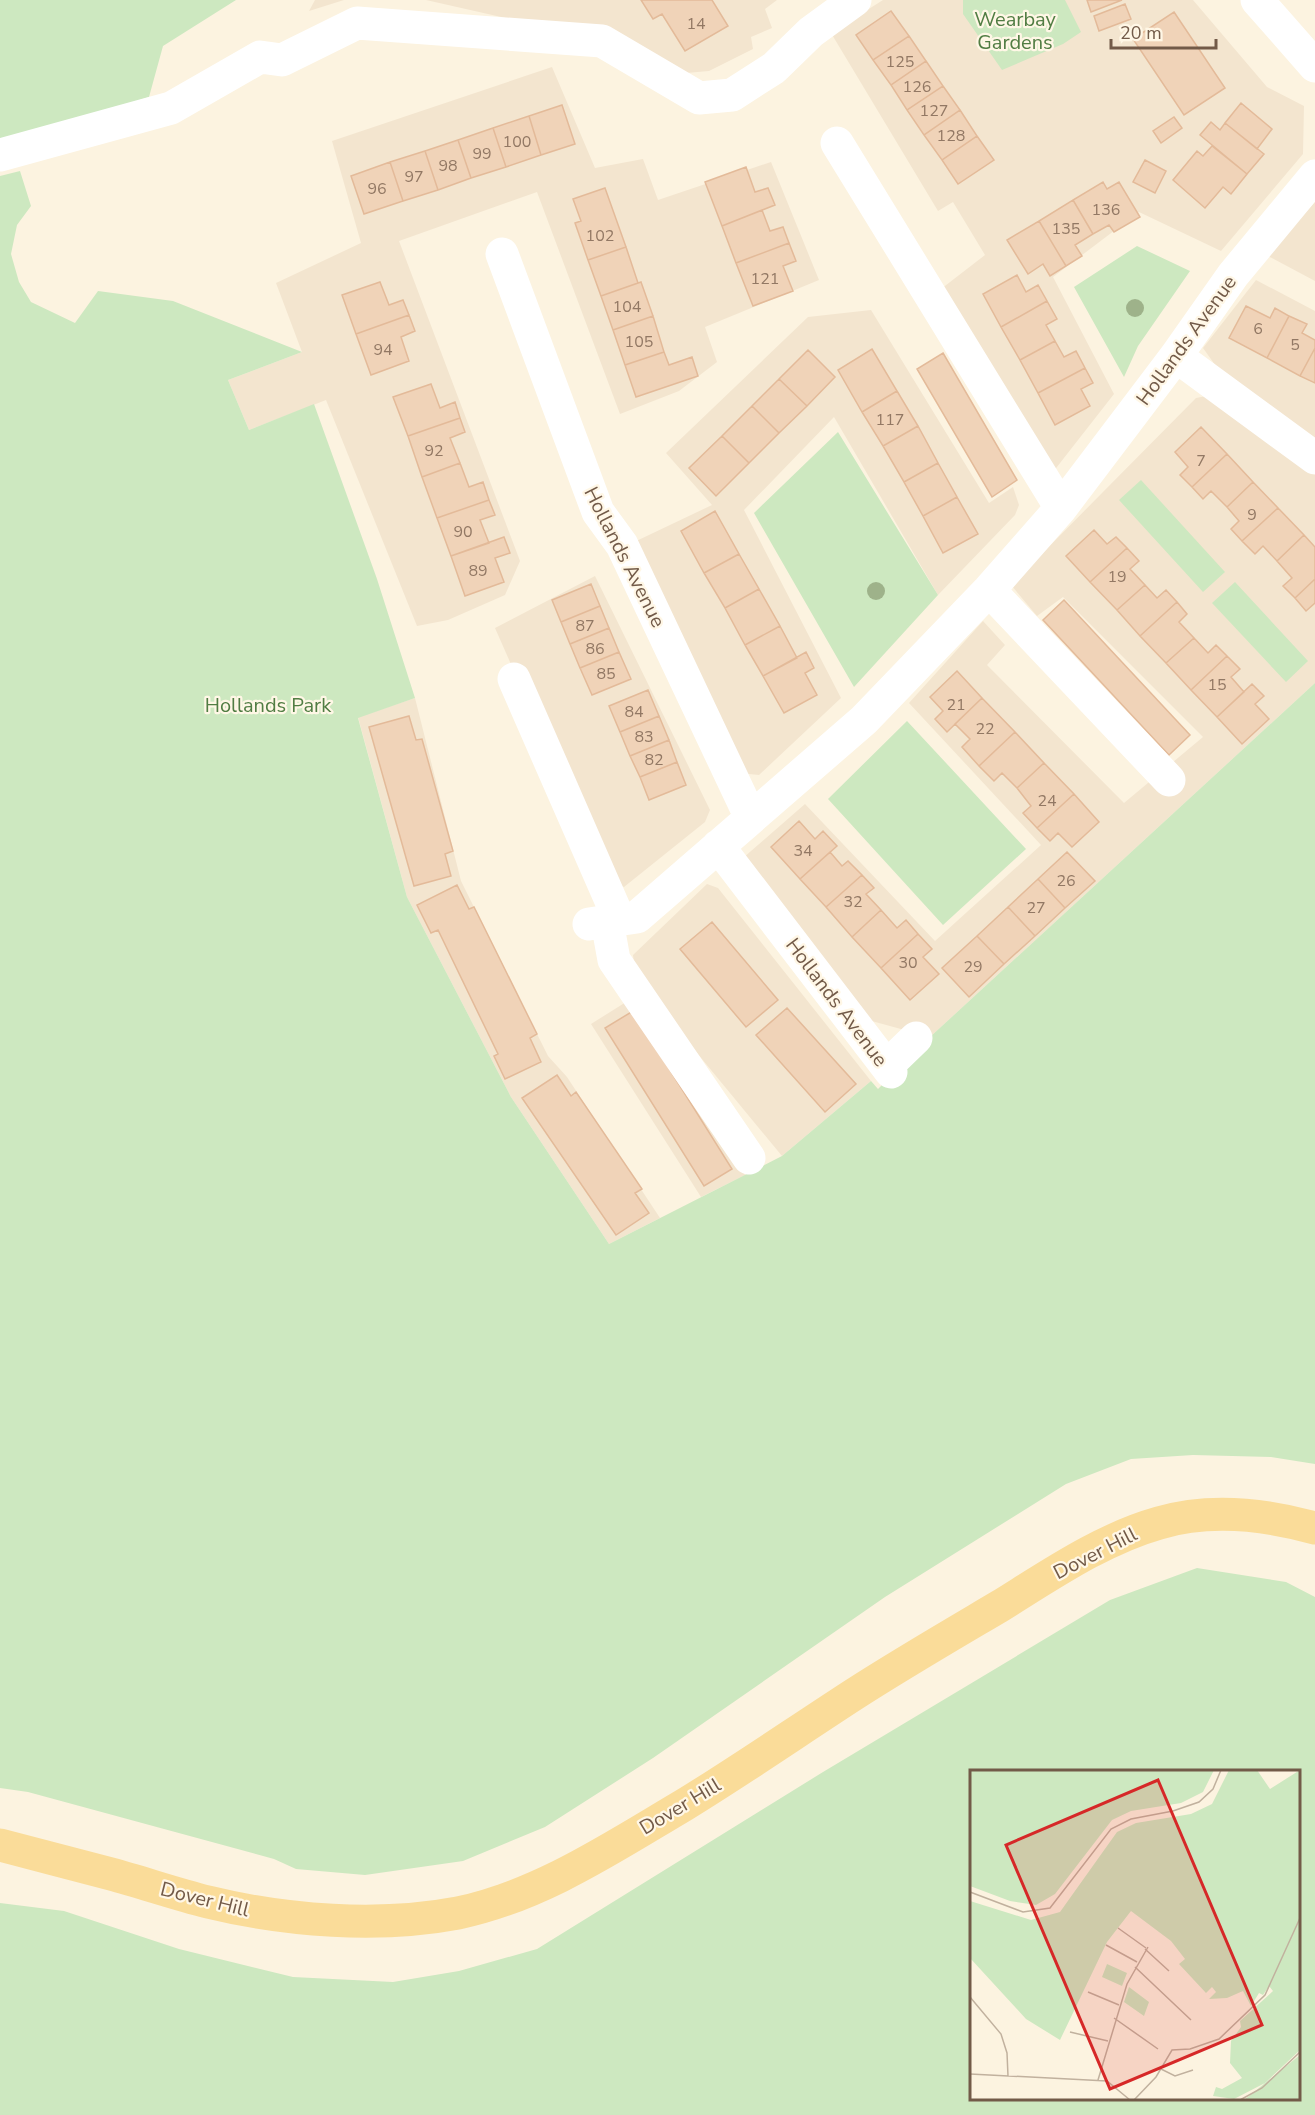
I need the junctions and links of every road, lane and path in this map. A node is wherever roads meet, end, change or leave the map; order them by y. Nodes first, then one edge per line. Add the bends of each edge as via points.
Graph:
1 (855, 0) edge
2 (1257, 0) edge
3 (1315, 66) edge
4 (837, 143) dead end
5 (0, 155) edge
6 (1315, 176) edge
7 (502, 254) dead end
8 (1176, 356) junction
9 (1315, 458) edge
10 (1061, 508) junction
11 (989, 590) junction
12 (514, 679) dead end
13 (1169, 780) dead end
14 (751, 818) junction
15 (718, 846) junction
16 (605, 922) junction
17 (916, 1038) dead end
18 (749, 1158) dead end
19 (1315, 1528) edge
20 (0, 1845) edge

1 - 5 street via 811,33 774,68 732,95 699,98 602,41 357,23 282,60 260,57 171,108
2 - 3 street
4 - 10 street
6 - 8 street, Hollands Avenue via 1233,275
7 - 14 street, Hollands Avenue via 598,512 622,545
8 - 9 street
8 - 10 street, Hollands Avenue
10 - 11 street, Hollands Avenue
11 - 13 street
11 - 14 street, Hollands Avenue via 864,720
12 - 16 street
14 - 15 street, Hollands Avenue
15 - 16 street, Hollands Avenue via 637,917
15 - 17 street, Hollands Avenue via 889,1069
16 - 18 street via 614,960
19 - 20 main road, Dover Hill via 1235,1514 1194,1515 1158,1523 1082,1556 606,1852 494,1904 402,1920 274,1914 208,1902

